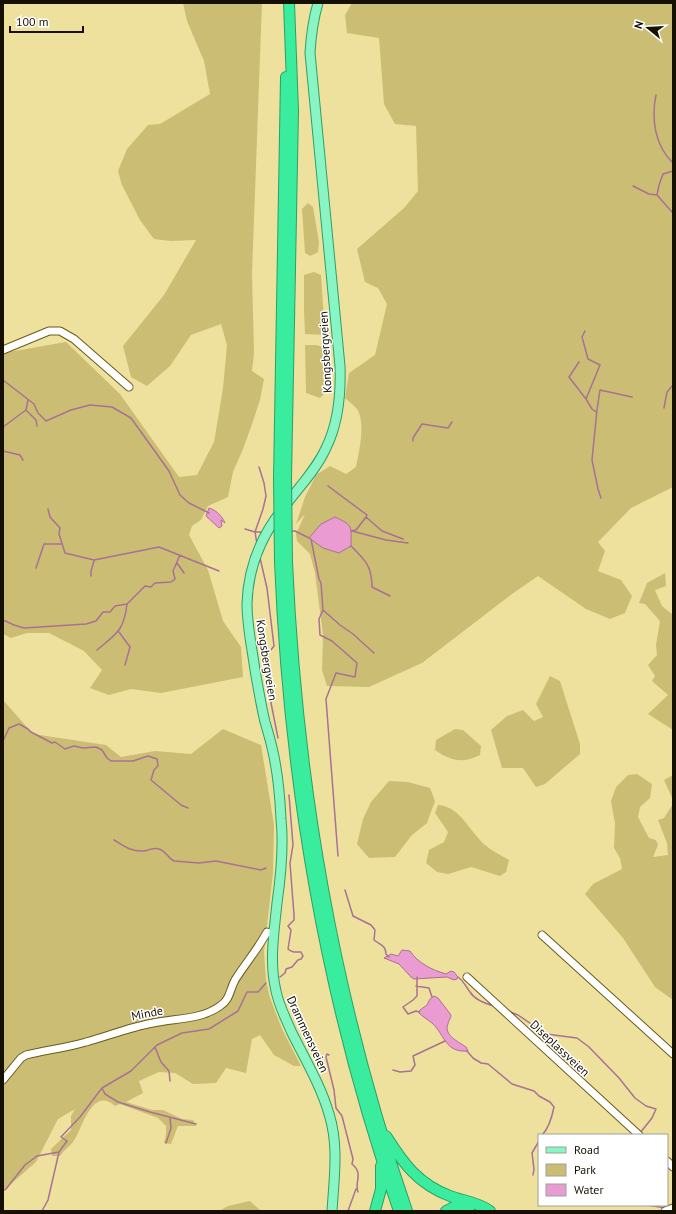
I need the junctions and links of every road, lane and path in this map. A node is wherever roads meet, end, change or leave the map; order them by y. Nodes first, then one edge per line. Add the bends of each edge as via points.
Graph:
1 (284, 3) edge
2 (289, 3) edge
3 (318, 3) edge
4 (3, 350) edge
5 (129, 387) dead end
6 (282, 478) junction
7 (284, 562) junction
8 (276, 770) joint
9 (270, 933) junction
10 (542, 935) dead end
11 (467, 977) dead end
12 (673, 1054) edge
13 (3, 1080) edge
14 (378, 1124) junction
15 (638, 1134) edge
16 (380, 1154) junction
17 (673, 1208) edge
18 (332, 1211) edge
19 (375, 1211) edge
20 (399, 1211) edge
21 (407, 1211) edge
22 (446, 1211) edge
23 (484, 1211) edge
24 (490, 1211) edge
25 (665, 1211) edge

1 - 6 highway via 286,63
2 - 6 highway via 293,111
3 - 8 main road, Kongsbergveien via 311,40 311,73 341,386 339,410 326,449 269,529 257,552 249,581 247,605 250,635
4 - 5 street via 49,331 60,331 74,339
6 - 7 highway, bridge
7 - 14 highway via 296,702 317,862 338,969
7 - 16 highway via 285,662 298,783 311,868 342,1018
8 - 9 main road, Drammensveien via 282,820 282,854
9 - 13 street, Minde via 233,984 227,1000 218,1008 186,1019 154,1022 65,1048 26,1055
9 - 18 main road, Drammensveien via 272,969 278,1000 320,1089 332,1127 335,1148
10 - 12 street
11 - 15 street, Diseplassveien
14 - 21 highway
14 - 24 highway via 404,1163 421,1180 445,1194 479,1204
16 - 19 highway via 381,1189
16 - 20 highway
17 - 25 street
22 - 23 highway via 466,1205

